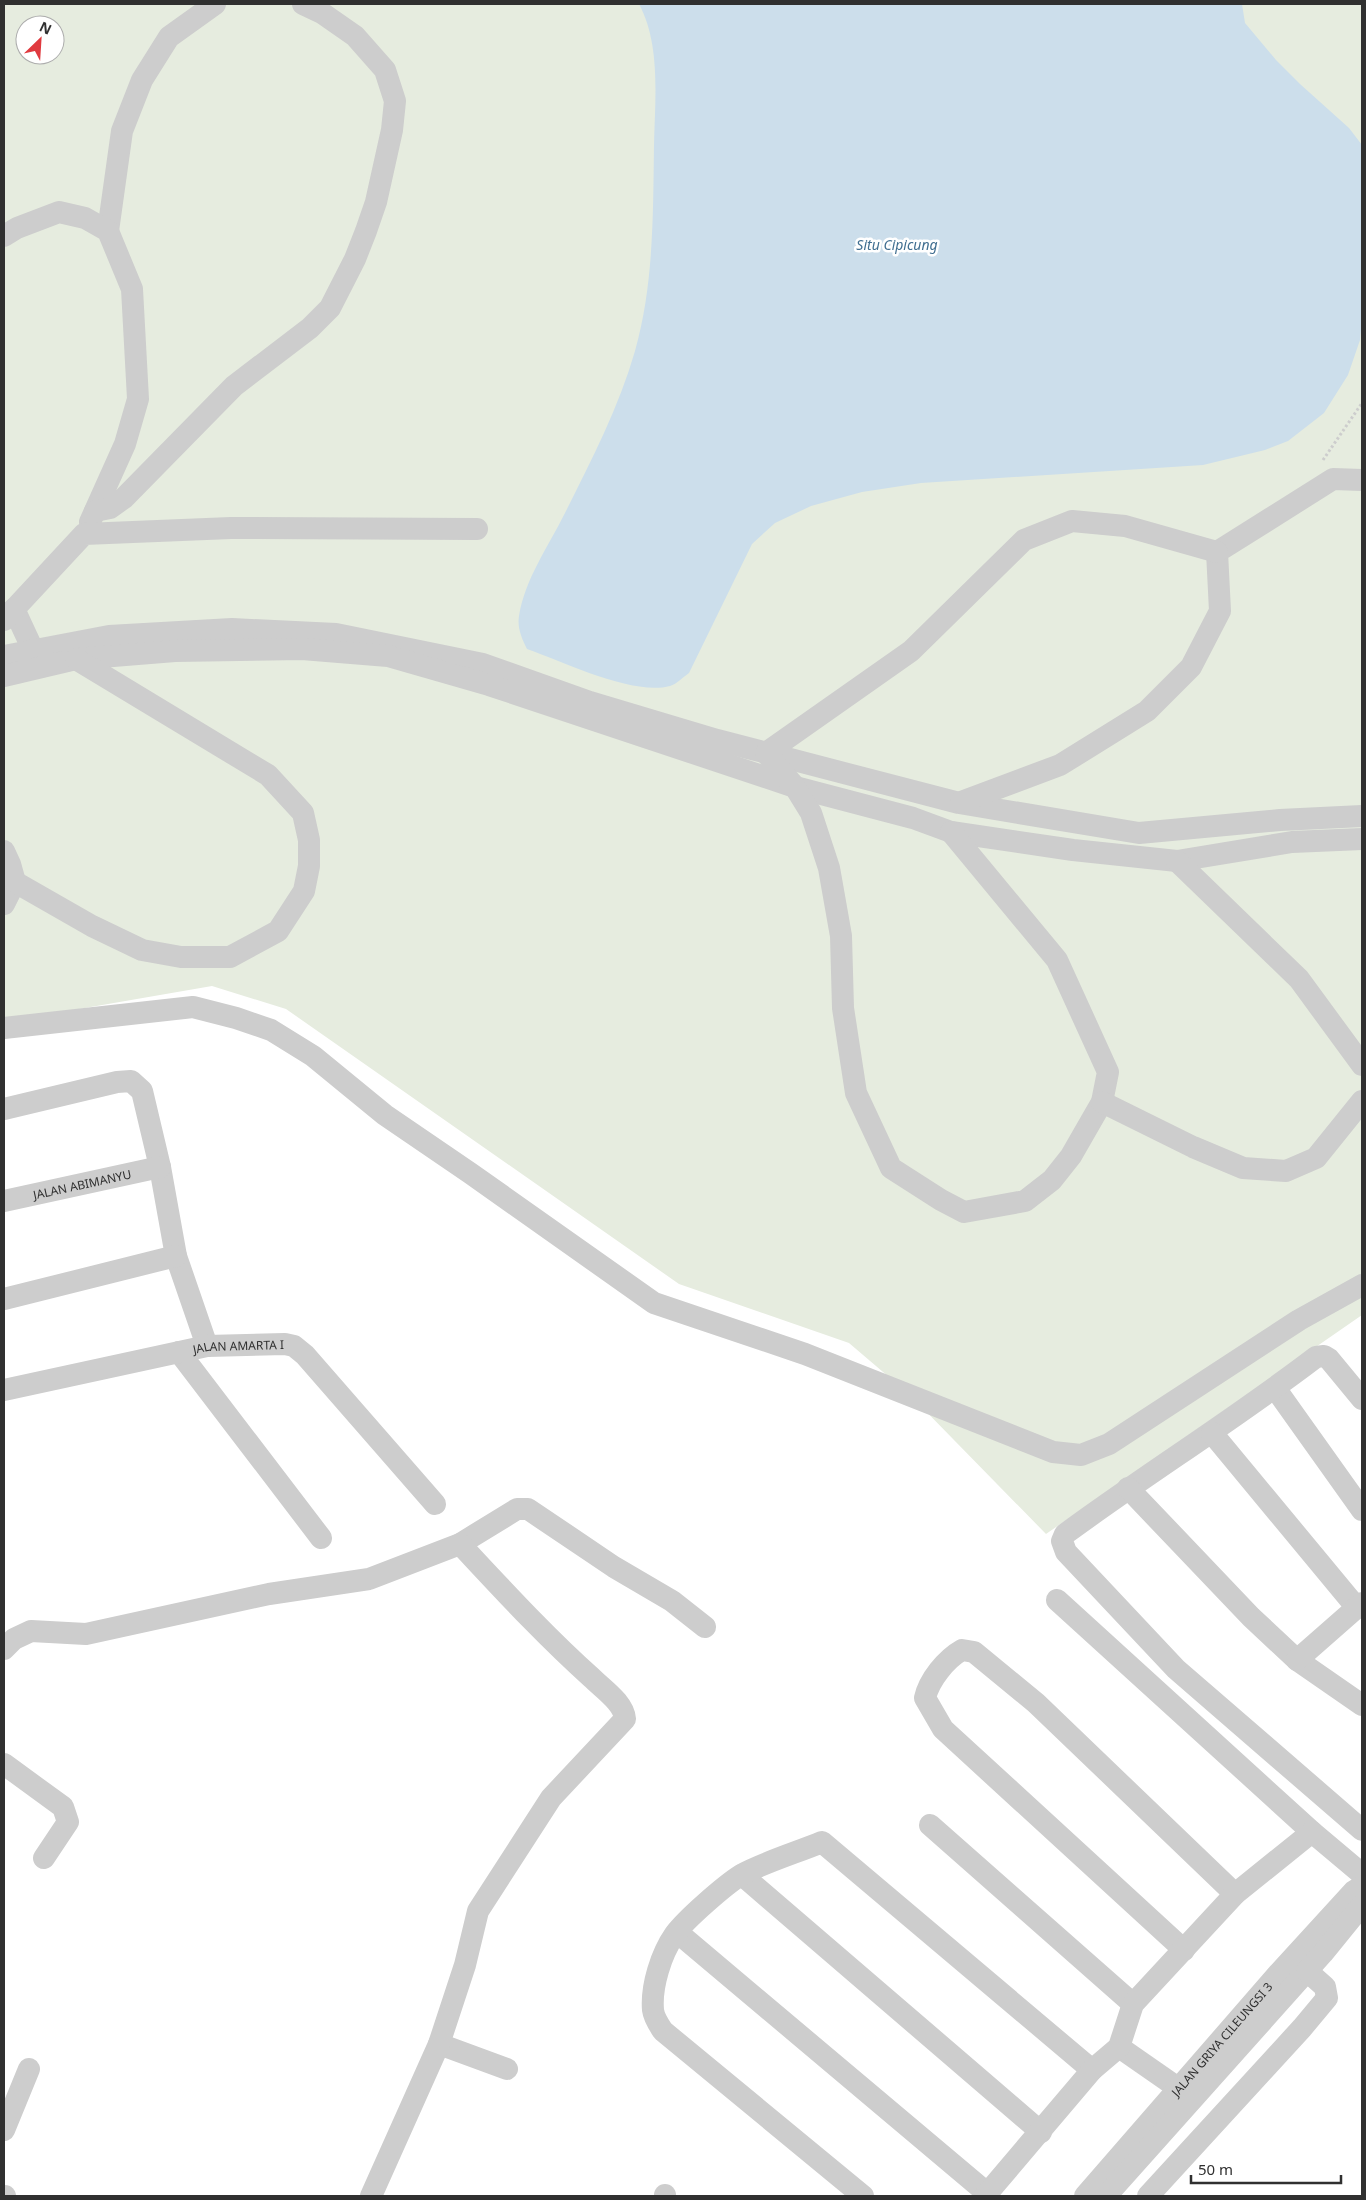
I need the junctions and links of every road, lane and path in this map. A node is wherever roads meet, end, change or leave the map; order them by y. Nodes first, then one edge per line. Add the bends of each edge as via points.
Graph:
1 (215, 4) edge
2 (303, 4) edge
3 (108, 231) junction
4 (4, 236) edge
5 (1362, 403) edge
6 (1320, 465) dead end
7 (1362, 480) edge
8 (95, 511) junction
9 (477, 528) dead end
10 (84, 534) junction
11 (1217, 552) junction
12 (9, 615) edge
13 (32, 650) junction
14 (4, 656) edge
15 (76, 659) junction
16 (4, 676) edge
17 (766, 753) junction
18 (795, 788) junction
19 (959, 803) junction
20 (1353, 816) edge
21 (951, 832) junction
22 (1358, 842) edge
23 (4, 851) edge
24 (1176, 861) junction
25 (15, 882) junction
26 (4, 904) edge
27 (4, 1028) edge
28 (1362, 1065) edge
29 (1362, 1101) edge
30 (1102, 1102) junction
31 (4, 1108) edge
32 (160, 1167) junction
33 (4, 1201) edge
34 (176, 1256) junction
35 (1362, 1285) edge
36 (4, 1299) edge
37 (207, 1346) junction
38 (179, 1352) junction
39 (1275, 1388) junction
40 (4, 1390) edge
41 (1362, 1399) edge
42 (1212, 1433) junction
43 (1128, 1488) junction
44 (434, 1504) dead end
45 (1362, 1510) edge
46 (321, 1538) dead end
47 (460, 1544) junction
48 (1057, 1600) dead end
49 (1360, 1606) edge
50 (706, 1627) dead end
51 (4, 1648) edge
52 (1296, 1660) junction
53 (1362, 1705) edge
54 (4, 1764) edge
55 (930, 1825) dead end
56 (1362, 1830) edge
57 (1312, 1832) junction
58 (44, 1858) dead end
59 (1362, 1874) edge
60 (742, 1875) junction
61 (1362, 1886) edge
62 (1235, 1894) junction
63 (1362, 1906) edge
64 (676, 1932) junction
65 (1184, 1950) junction
66 (1307, 1971) junction
67 (1133, 2004) junction
68 (439, 2044) junction
69 (1240, 2046) junction
70 (1119, 2047) junction
71 (1266, 2068) junction
72 (29, 2069) dead end
73 (507, 2069) dead end
74 (1092, 2070) junction
75 (1178, 2088) junction
76 (1169, 2112) junction
77 (4, 2130) edge
78 (1041, 2132) junction
79 (1201, 2140) junction
80 (986, 2195) edge
81 (371, 2196) edge
82 (863, 2196) edge
83 (1085, 2196) edge
84 (1106, 2196) edge
85 (1148, 2196) edge

1 - 3 street via 169,37 142,80 122,131
2 - 8 street via 355,36 385,70 395,101 376,202 355,259 330,308 310,328 234,386 124,498 110,508
3 - 4 street via 85,218 59,212
3 - 8 street via 132,289 138,399 125,444
5 - 6 path
7 - 11 street via 1333,479
8 - 10 street
9 - 10 street via 231,528
10 - 12 street
11 - 17 street via 1125,526 1072,521 1024,540 911,651
11 - 19 street via 1220,611 1191,667 1147,711 1060,765
12 - 13 street
13 - 14 street
13 - 17 street via 109,636 222,629 336,634 482,664 590,702
15 - 16 street
15 - 18 street via 175,651 302,649 388,656 489,685
15 - 25 street via 268,775 288,795 303,813 309,840 309,866 304,891 278,931 230,957 181,957 142,950
17 - 18 street
17 - 19 street
18 - 21 street via 913,818
18 - 30 street via 811,813 829,868 842,936 843,1008 856,1093 890,1168 964,1212 1025,1201 1052,1180
19 - 20 street via 1139,833
20 - 22 street
21 - 24 street
21 - 30 street via 1057,960 1108,1072
22 - 24 street via 1292,842
23 - 25 street
24 - 28 street via 1299,979
25 - 26 street
27 - 35 street via 193,1007 271,1030 312,1056 385,1115 654,1303 805,1354 1054,1452 1080,1455 1109,1444 1298,1320
29 - 30 street via 1316,1158 1286,1170 1243,1168
31 - 32 street via 131,1081 142,1091
32 - 33 street, JALAN ABIMANYU
32 - 34 street
34 - 36 street
34 - 37 street
37 - 38 street, JALAN AMARTA I
37 - 44 street, JALAN AMARTA I via 294,1346
38 - 40 street, JALAN AMARTA I
38 - 46 street
39 - 41 street via 1316,1357 1324,1356
39 - 42 street
39 - 45 street
42 - 43 street
42 - 49 street
43 - 52 street
43 - 56 street via 1066,1534 1062,1541 1066,1552 1176,1669
47 - 50 street via 506,1514 528,1509 614,1567 672,1601
47 - 51 street via 369,1579 269,1594 86,1634 31,1631
47 - 68 street via 554,1644 605,1690 624,1712 625,1719 550,1798 478,1911 465,1965
48 - 57 street
49 - 52 street
52 - 53 street
54 - 58 street via 62,1806 68,1822
55 - 67 street
57 - 59 street
57 - 62 street
60 - 64 street via 724,1887
60 - 74 street via 822,1842
60 - 78 street
61 - 75 street, JALAN GRIYA CILEUNGSI 3 via 1290,1960
62 - 65 street
62 - 65 street via 1036,1703 974,1652 962,1650 954,1654 927,1689 925,1698 943,1729
63 - 66 street
64 - 80 street
64 - 82 street via 659,1970 654,1996 653,2011 662,2031
65 - 67 street
66 - 69 street
66 - 71 street via 1325,1987 1327,1998
67 - 70 street
68 - 73 street
68 - 81 street
69 - 71 street
69 - 76 street
70 - 74 street
70 - 75 street
71 - 79 street
72 - 77 street
74 - 78 street
75 - 76 street, JALAN GRIYA CILEUNGSI 3
76 - 79 street
76 - 83 street, JALAN GRIYA CILEUNGSI 3
76 - 84 street
78 - 80 street
79 - 85 street

